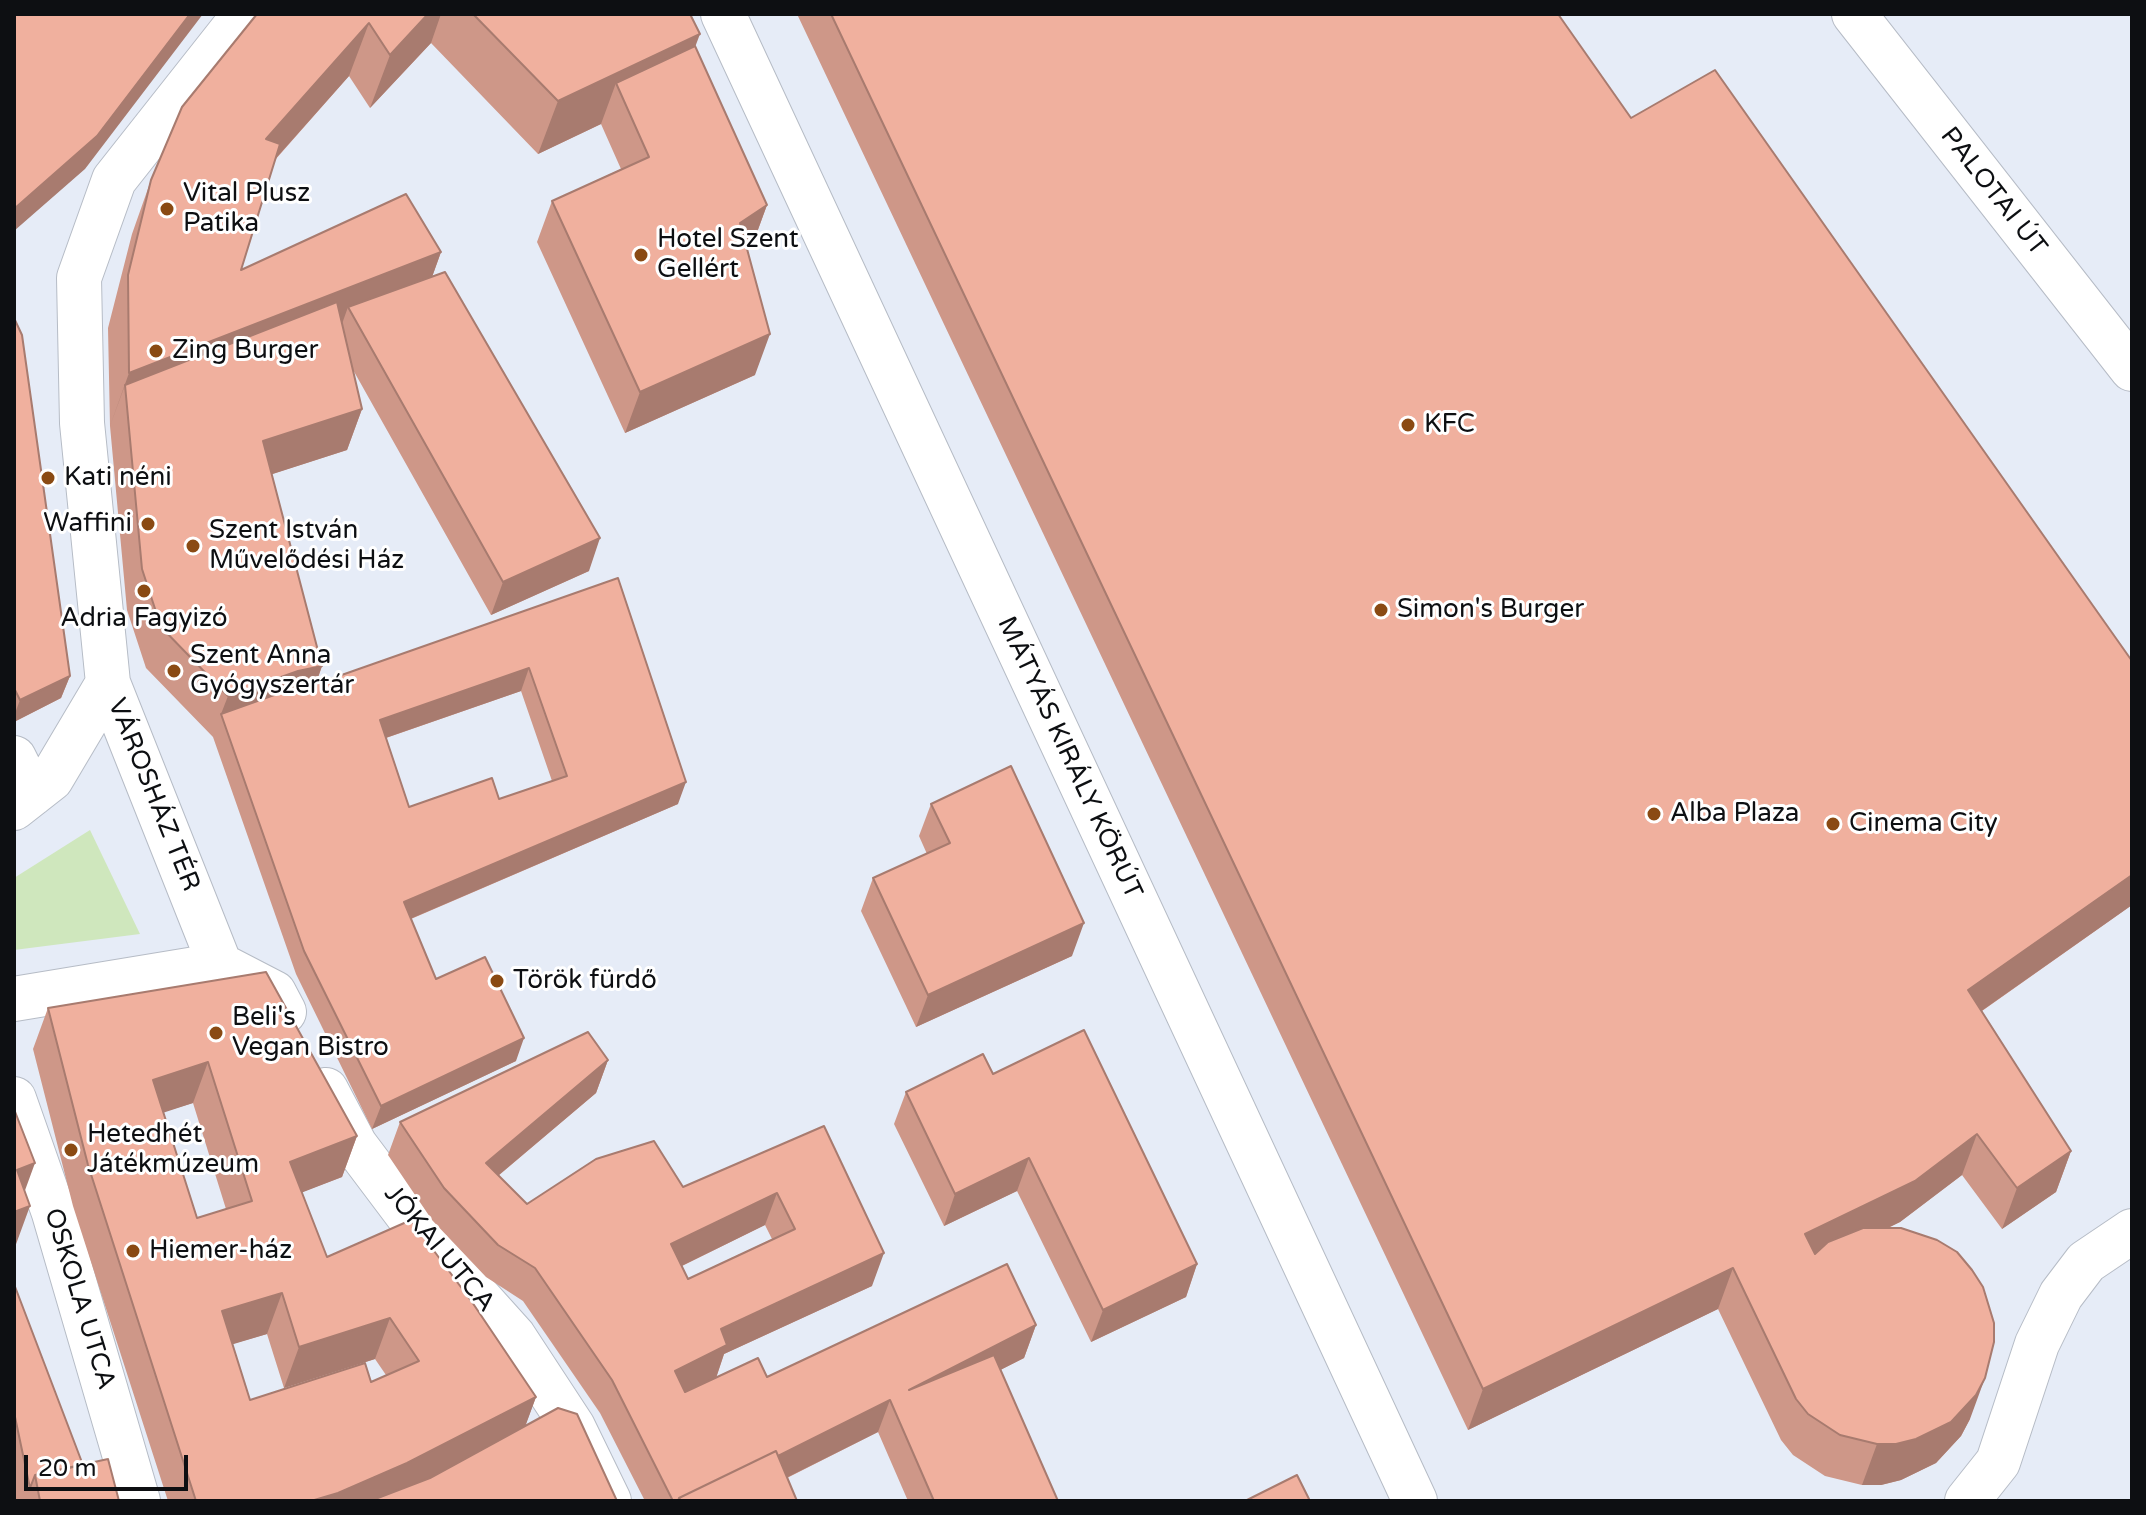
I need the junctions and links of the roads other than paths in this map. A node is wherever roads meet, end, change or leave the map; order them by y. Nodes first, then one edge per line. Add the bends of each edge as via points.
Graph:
1 (245, 14) edge
2 (723, 14) edge
3 (1869, 22) edge
4 (2132, 369) edge
5 (108, 683) junction
6 (20, 787) edge
7 (220, 965) junction
8 (14, 999) edge
9 (14, 1099) edge
10 (2132, 1231) edge
11 (573, 1427) junction
12 (534, 1447) edge
13 (138, 1501) edge
14 (609, 1501) edge
15 (1415, 1501) edge
16 (1967, 1501) edge

1 - 5 street via 114,180 79,278 82,423
2 - 15 street, MÁTYÁS KIRÁLY KÖRÚT
3 - 4 street, PALOTAI ÚT
5 - 6 street, VÁROSHÁZ TÉR via 51,779
5 - 7 street, VÁROSHÁZ TÉR
7 - 8 street
7 - 11 street, JÓKAI UTCA via 274,993 355,1145 425,1238 514,1337
9 - 13 street, OSKOLA UTCA via 54,1213
10 - 16 street via 2086,1262 2061,1295 2037,1344 1998,1462
11 - 12 street
11 - 14 street, JÓKAI UTCA

